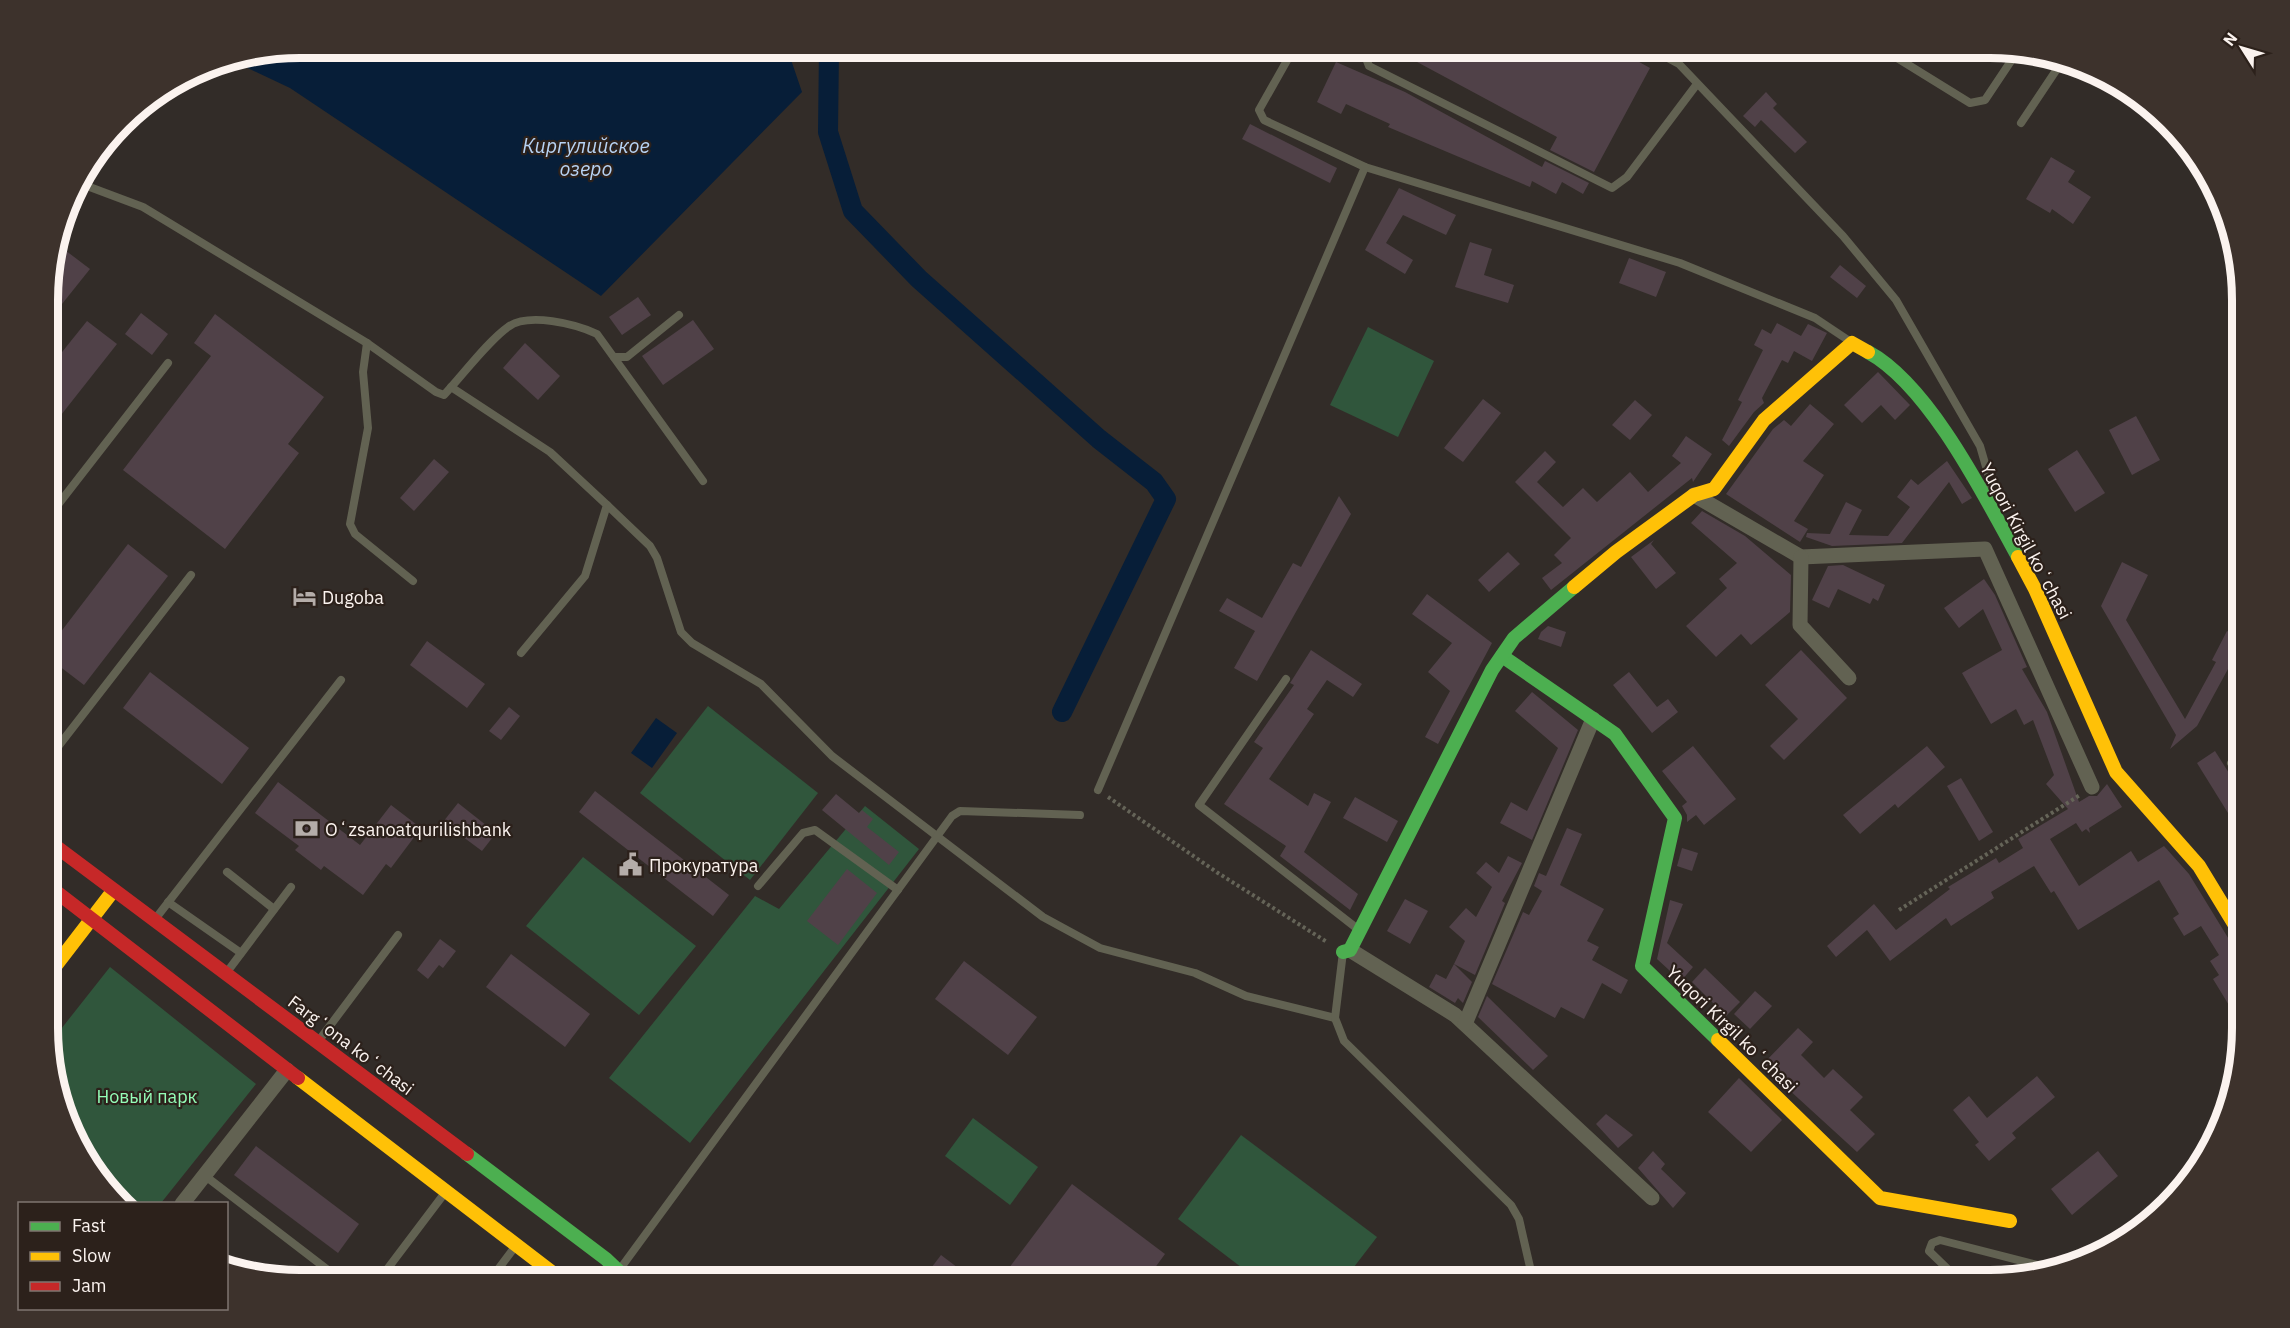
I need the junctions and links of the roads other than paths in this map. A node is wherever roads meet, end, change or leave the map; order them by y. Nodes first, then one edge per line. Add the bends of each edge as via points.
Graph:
1 (1288, 58) edge
2 (1366, 58) edge
3 (1668, 58) edge
4 (1897, 58) edge
5 (2012, 60) edge
6 (2057, 68) edge
7 (1697, 84) junction
8 (2021, 123) dead end
9 (1365, 167) junction
10 (87, 186) edge
11 (679, 315) dead end
12 (367, 343) junction
13 (1852, 343) junction
14 (614, 357) junction
15 (168, 363) dead end
16 (451, 387) junction
17 (703, 481) dead end
18 (1983, 492) junction
19 (1694, 495) junction
20 (58, 505) edge
21 (608, 505) junction
22 (1801, 557) junction
23 (191, 575) dead end
24 (413, 580) dead end
25 (521, 652) dead end
26 (1502, 656) junction
27 (1849, 678) dead end
28 (1286, 679) dead end
29 (341, 680) dead end
30 (1593, 719) junction
31 (58, 747) edge
32 (2092, 787) road end
33 (1098, 790) road end
34 (1080, 815) dead end
35 (936, 837) junction
36 (58, 848) edge
37 (227, 872) dead end
38 (758, 886) dead end
39 (291, 887) dead end
40 (897, 890) junction
41 (113, 891) junction
42 (58, 893) edge
43 (168, 902) junction
44 (274, 909) junction
45 (92, 919) junction
46 (154, 920) junction
47 (2232, 920) edge
48 (1360, 931) junction
49 (398, 935) dead end
50 (1347, 951) junction
51 (241, 953) junction
52 (58, 963) edge
53 (226, 972) junction
54 (1335, 1018) junction
55 (1465, 1024) junction
56 (318, 1043) junction
57 (287, 1070) junction
58 (204, 1175) junction
59 (447, 1191) junction
60 (1652, 1198) dead end
61 (183, 1202) edge
62 (2010, 1221) dead end
63 (516, 1245) junction
64 (2035, 1265) edge
65 (328, 1270) edge
66 (387, 1270) edge
67 (497, 1270) edge
68 (549, 1270) edge
69 (614, 1270) edge
70 (624, 1270) edge
71 (1531, 1270) edge
72 (1948, 1270) edge

1 - 9 lane via 1259,110 1264,120
2 - 7 lane via 1369,66 1612,188 1627,177
3 - 7 lane
4 - 5 lane via 1970,103 1985,100
6 - 8 lane
7 - 18 lane via 1843,236 1896,300 1980,446 1989,477
9 - 13 lane via 1680,263 1815,318
9 - 33 lane
10 - 12 lane via 143,207
11 - 14 lane via 627,357
12 - 16 lane via 436,392 444,395
12 - 24 lane via 363,372 368,428 350,524 355,534
13 - 18 street, Yuqori Kirgil koʻchasi via 1885,361 1914,388
13 - 19 street via 1764,420 1714,489
14 - 16 lane via 597,334 577,325 526,320 508,326
14 - 17 lane
15 - 20 lane
16 - 21 lane via 550,452
18 - 47 street, Yuqori Kirgil koʻchasi via 2035,589 2116,772 2199,866
19 - 22 street
19 - 26 street via 1616,552 1514,638
21 - 25 lane via 585,576
21 - 35 lane via 650,546 657,558 681,632 692,643 761,684 832,756
22 - 27 street via 1800,625
22 - 32 street via 1985,549
23 - 31 lane
26 - 30 street, Yuqori Kirgil koʻchasi
26 - 48 street
28 - 48 lane via 1199,805
29 - 43 lane
30 - 55 street
30 - 62 street, Yuqori Kirgil koʻchasi via 1615,734 1675,818 1642,966 1880,1198
34 - 35 lane via 960,811
35 - 40 lane
35 - 54 lane via 1043,917 1100,948 1195,973 1246,996
36 - 41 street, Fargʻona koʻchasi
37 - 44 lane
38 - 40 lane via 803,833 815,830
39 - 44 lane
40 - 70 lane
41 - 45 street
41 - 46 street, Fargʻona koʻchasi
42 - 45 street
43 - 46 lane
43 - 51 lane
44 - 51 lane
45 - 52 street
45 - 57 street
46 - 53 street, Fargʻona koʻchasi
48 - 50 street
49 - 56 lane
50 - 54 lane
50 - 55 street
51 - 53 lane
53 - 56 street, Fargʻona koʻchasi
54 - 71 lane via 1344,1041 1511,1205 1519,1219
55 - 60 street
56 - 69 street, Fargʻona koʻchasi via 606,1259
57 - 58 street
57 - 59 street
58 - 61 street
58 - 65 lane
59 - 63 street
59 - 66 lane
63 - 67 lane
63 - 68 street
64 - 72 lane via 1940,1240 1932,1243 1929,1251

